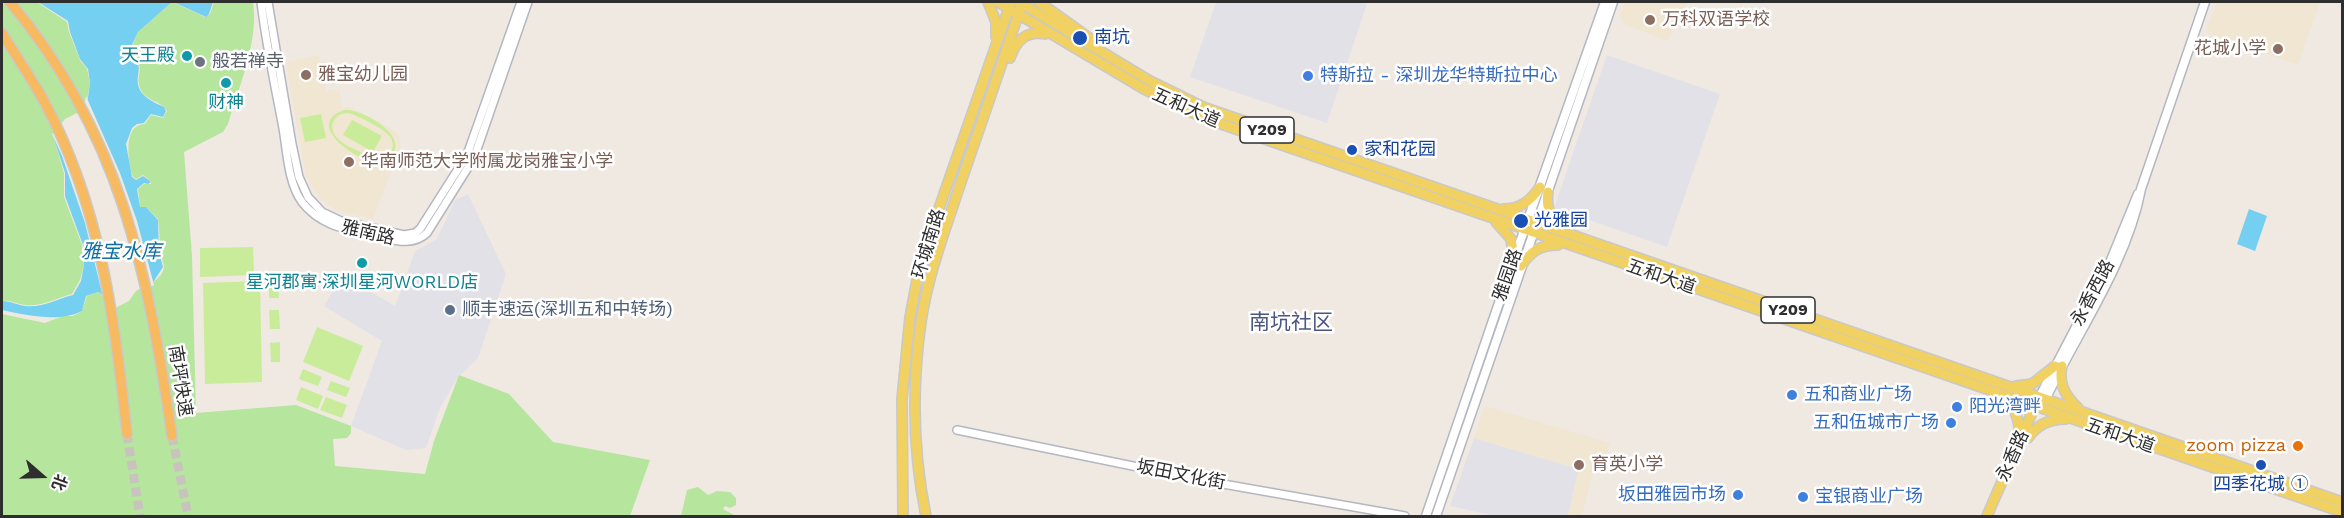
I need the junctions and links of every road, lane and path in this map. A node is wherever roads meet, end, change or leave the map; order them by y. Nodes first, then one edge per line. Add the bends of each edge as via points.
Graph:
1 (10, 2) edge
2 (261, 2) edge
3 (268, 2) edge
4 (520, 2) edge
5 (528, 2) edge
6 (988, 2) edge
7 (998, 2) edge
8 (1021, 2) edge
9 (1039, 2) edge
10 (1605, 2) edge
11 (1613, 2) edge
12 (2205, 2) edge
13 (1009, 5) edge
14 (1018, 15) junction
15 (2, 33) edge
16 (1051, 35) junction
17 (995, 46) junction
18 (1120, 62) junction
19 (981, 87) junction
20 (992, 91) junction
21 (1544, 189) junction
22 (1496, 208) junction
23 (1488, 217) junction
24 (1533, 221) junction
25 (1529, 231) junction
26 (1573, 235) junction
27 (1570, 246) junction
28 (1514, 259) junction
29 (1521, 266) junction
30 (1501, 294) junction
31 (1511, 297) junction
32 (2058, 366) junction
33 (1998, 381) junction
34 (2009, 385) junction
35 (1995, 392) junction
36 (2043, 397) junction
37 (2038, 407) junction
38 (2081, 418) junction
39 (957, 430) dead end
40 (127, 434) tunnel mouth
41 (172, 436) tunnel mouth
42 (2028, 438) junction
43 (2018, 445) junction
44 (918, 474) junction
45 (2343, 501) edge
46 (2343, 512) edge
47 (904, 516) edge
48 (920, 516) edge
49 (926, 516) edge
50 (1404, 516) edge
51 (1426, 516) edge
52 (1436, 516) edge
53 (1987, 516) edge
54 (1994, 516) edge

1 - 41 highway, 南坪快速 via 75,94 123,202 156,331
2 - 5 street, 雅南路 via 297,194 310,211 328,223 405,242 421,239 427,233 474,158
3 - 4 street, 雅南路 via 292,144 308,197 322,212 341,221 410,235 420,229 467,155
6 - 17 main road via 996,22
7 - 13 main road, 五和大道 / Y209
8 - 14 main road, 环城南路
8 - 18 main road, 五和大道 / Y209
9 - 18 main road
10 - 21 main road, 雅园路
11 - 21 main road, 雅园路
12 - 32 main road, 永香西路 via 2121,252
13 - 14 main road, 五和大道 / Y209
13 - 17 main road, 环城南路
14 - 16 main road, 五和大道 / Y209
14 - 20 main road, 环城南路
15 - 40 highway via 68,151 86,200 104,262
16 - 20 main road via 1032,33 1018,40
16 - 23 main road, 五和大道 / Y209 via 1144,89 1204,118
17 - 19 main road, 环城南路
18 - 22 main road, 五和大道 / Y209 via 1203,107
19 - 20 main road
19 - 47 main road, 环城南路 via 929,237 910,317 902,399
20 - 44 main road, 环城南路 via 925,301 917,356
21 - 22 main road via 1520,206
21 - 24 main road, 雅园路
21 - 26 main road via 1549,213 1557,225
22 - 24 main road, 五和大道 / Y209
23 - 25 main road, 五和大道 / Y209
23 - 28 main road via 1509,236
24 - 25 main road, 雅园路
24 - 26 main road, 五和大道 / Y209
25 - 27 main road, 五和大道 / Y209
25 - 28 main road, 雅园路
25 - 29 main road, 雅园路
26 - 33 main road, 五和大道 / Y209
27 - 29 main road via 1543,246 1529,254
27 - 35 main road, 五和大道 / Y209
28 - 30 main road, 雅园路
29 - 31 main road, 雅园路
30 - 31 main road
30 - 51 main road, 雅园路
31 - 52 main road, 雅园路
32 - 34 main road via 2032,384
32 - 36 main road, 永香西路
32 - 38 main road via 2063,389
33 - 34 main road, 五和大道 / Y209
33 - 35 main road
34 - 36 main road, 五和大道 / Y209
35 - 37 main road, 五和大道 / Y209
35 - 43 main road via 2016,411
36 - 37 main road, 永香路
36 - 38 main road, 五和大道 / Y209
37 - 38 main road, 五和大道 / Y209
37 - 42 main road, 永香路
37 - 43 main road, 永香路
38 - 42 main road via 2045,422
38 - 45 main road, 五和大道 / Y209
38 - 46 main road, 五和大道 / Y209
39 - 50 street, 坂田文化街 via 1206,481
42 - 54 main road, 永香路
43 - 53 main road, 永香路
44 - 48 main road, 环城南路
44 - 49 main road, 环城南路

